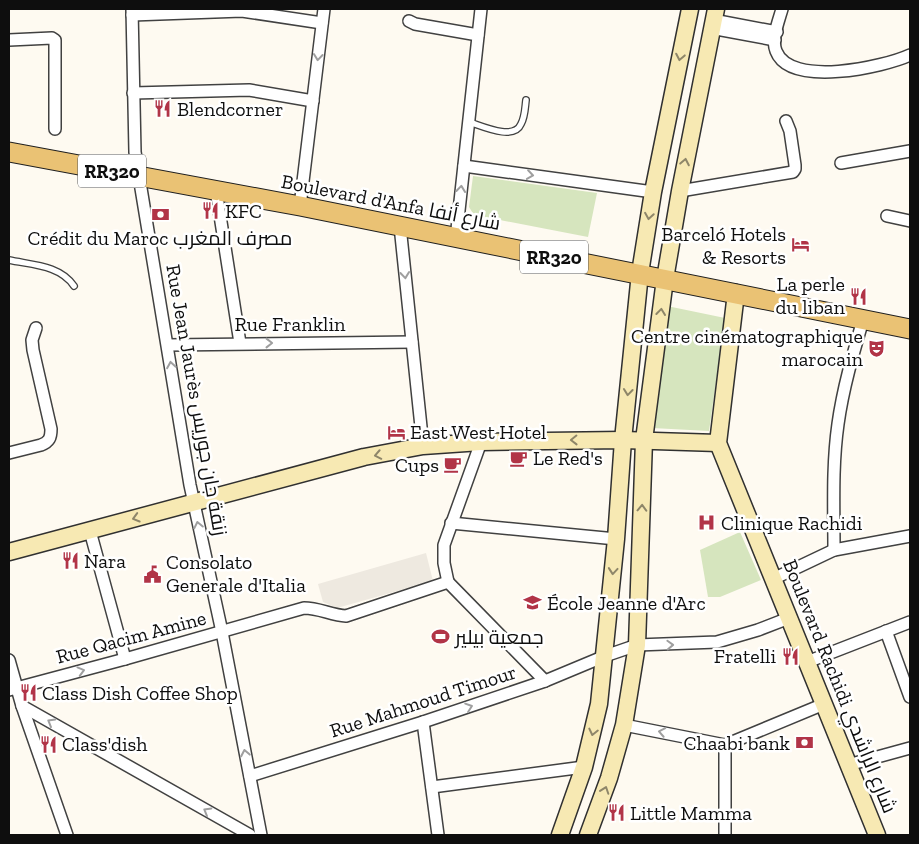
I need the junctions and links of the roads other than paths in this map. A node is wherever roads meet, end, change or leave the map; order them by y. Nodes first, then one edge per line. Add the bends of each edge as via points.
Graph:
1 (324, 9) edge
2 (481, 9) edge
3 (690, 9) edge
4 (782, 9) edge
5 (132, 12) edge
6 (713, 19) edge
7 (409, 21) dead end
8 (322, 23) junction
9 (478, 35) junction
10 (776, 36) junction
11 (9, 40) edge
12 (910, 55) edge
13 (133, 93) junction
14 (526, 100) dead end
15 (313, 101) junction
16 (786, 121) dead end
17 (469, 122) junction
18 (55, 129) dead end
19 (910, 151) edge
20 (9, 152) edge
21 (841, 163) dead end
22 (464, 166) junction
23 (140, 176) junction
24 (216, 190) junction
25 (680, 191) junction
26 (653, 192) junction
27 (300, 206) junction
28 (888, 216) dead end
29 (910, 221) edge
30 (400, 226) junction
31 (456, 238) junction
32 (9, 260) edge
33 (640, 273) junction
34 (665, 279) junction
35 (74, 286) dead end
36 (736, 293) junction
37 (863, 320) junction
38 (36, 328) dead end
39 (910, 329) edge
40 (412, 342) junction
41 (240, 343) junction
42 (168, 345) junction
43 (623, 440) junction
44 (644, 440) junction
45 (481, 442) junction
46 (718, 443) junction
47 (422, 446) junction
48 (9, 453) edge
49 (194, 502) junction
50 (451, 523) junction
51 (90, 531) junction
52 (910, 536) edge
53 (616, 539) junction
54 (834, 550) junction
55 (9, 552) edge
56 (773, 579) junction
57 (448, 582) junction
58 (789, 618) junction
59 (910, 622) edge
60 (886, 631) junction
61 (222, 632) junction
62 (637, 646) junction
63 (605, 656) junction
64 (125, 659) junction
65 (9, 660) edge
66 (807, 662) junction
67 (545, 681) junction
68 (13, 689) edge
69 (910, 697) edge
70 (824, 704) junction
71 (22, 706) junction
72 (423, 722) junction
73 (624, 725) junction
74 (725, 745) junction
75 (910, 748) edge
76 (848, 765) junction
77 (584, 767) junction
78 (250, 776) junction
79 (432, 787) junction
80 (66, 835) edge
81 (250, 835) edge
82 (261, 835) edge
83 (438, 835) edge
84 (560, 835) edge
85 (588, 835) edge
86 (724, 835) edge
87 (877, 835) edge

1 - 8 street
2 - 9 street
3 -> 26 main road
4 - 10 street
5 - 8 street via 242,11
5 - 13 street, Rue Jean Jaurès زنقة جان جوريس
6 - 10 street
25 -> 6 main road
7 - 9 street
8 -> 15 street
9 - 17 street
10 - 12 street via 775,49 780,57 792,66 810,71 843,71 884,64
11 - 18 street via 55,40
13 - 15 street via 249,90
13 - 23 street, Rue Jean Jaurès زنقة جان جوريس via 135,152
14 - 17 lane via 523,120 516,131 508,133
15 - 27 street
16 - 25 street via 796,165 793,172
17 - 22 street
19 - 21 street
20 - 23 main road, Boulevard d'Anfa شارع أنفا / RR320
22 -> 26 street
31 -> 22 street
23 - 24 main road, Boulevard d'Anfa شارع أنفا / RR320
23 - 42 street, Rue Jean Jaurès زنقة جان جوريس
24 - 27 main road, Boulevard d'Anfa شارع أنفا / RR320
24 - 41 street
25 - 34 main road
26 -> 33 main road
27 - 30 main road, Boulevard d'Anfa شارع أنفا / RR320
28 - 29 street
30 - 31 main road, Boulevard d'Anfa شارع أنفا / RR320
30 -> 40 street
31 - 33 main road, Boulevard d'Anfa شارع أنفا / RR320
32 - 35 lane via 51,269 68,278
33 - 34 main road, Boulevard d'Anfa شارع أنفا / RR320
33 -> 43 main road
34 - 36 main road, Boulevard d'Anfa شارع أنفا / RR320
44 -> 34 main road
36 - 37 main road, Boulevard d'Anfa شارع أنفا / RR320
36 - 46 main road, Boulevard Rachidi شارع الراشدي
37 - 39 main road, Boulevard d'Anfa شارع أنفا / RR320
37 - 54 street via 838,424
38 - 48 street via 33,350 51,437 41,445
41 -> 40 street, Rue Franklin
40 - 47 street
41 - 42 street, Rue Franklin
49 -> 42 street, Rue Jean Jaurès زنقة جان جوريس
43 - 44 main road
43 -> 45 main road
43 - 53 main road
44 - 46 main road
62 -> 44 main road
45 - 47 main road
45 - 50 street
46 - 56 main road, Boulevard Rachidi شارع الراشدي
47 -> 49 main road
49 -> 51 main road
61 -> 49 street, Rue Jean Jaurès زنقة جان جوريس
50 - 53 street
50 - 57 street via 444,545
51 - 55 main road
51 - 64 street
52 - 54 street
53 -> 63 main road
54 - 56 street
56 - 58 main road, Boulevard Rachidi شارع الراشدي
57 - 61 street, Rue Qacim Amine via 346,616 304,608
57 - 67 street
62 -> 58 street, Rue Mahmoud Timour via 717,642
58 - 66 main road, Boulevard Rachidi شارع الراشدي
59 - 60 street
60 - 66 street
60 - 69 street
61 - 64 street, Rue Qacim Amine
78 -> 61 street, Rue Jean Jaurès زنقة جان جوريس
62 - 63 street, Rue Mahmoud Timour
62 - 73 main road
63 - 67 street, Rue Mahmoud Timour
63 -> 77 main road via 600,704
68 -> 64 street, Rue Qacim Amine
65 - 68 street
66 - 70 main road, Boulevard Rachidi شارع الراشدي
72 -> 67 street, Rue Mahmoud Timour
68 - 71 street
70 - 74 street
70 - 76 main road, Boulevard Rachidi شارع الراشدي
71 - 80 street
81 -> 71 street
72 - 78 street, Rue Mahmoud Timour
72 - 79 street
74 -> 73 street
85 -> 73 main road
74 - 86 street
75 - 76 street
76 - 87 main road, Boulevard Rachidi شارع الراشدي
77 - 79 street
77 - 84 main road
78 - 82 street, Rue Jean Jaurès زنقة جان جوريس
79 - 83 street

